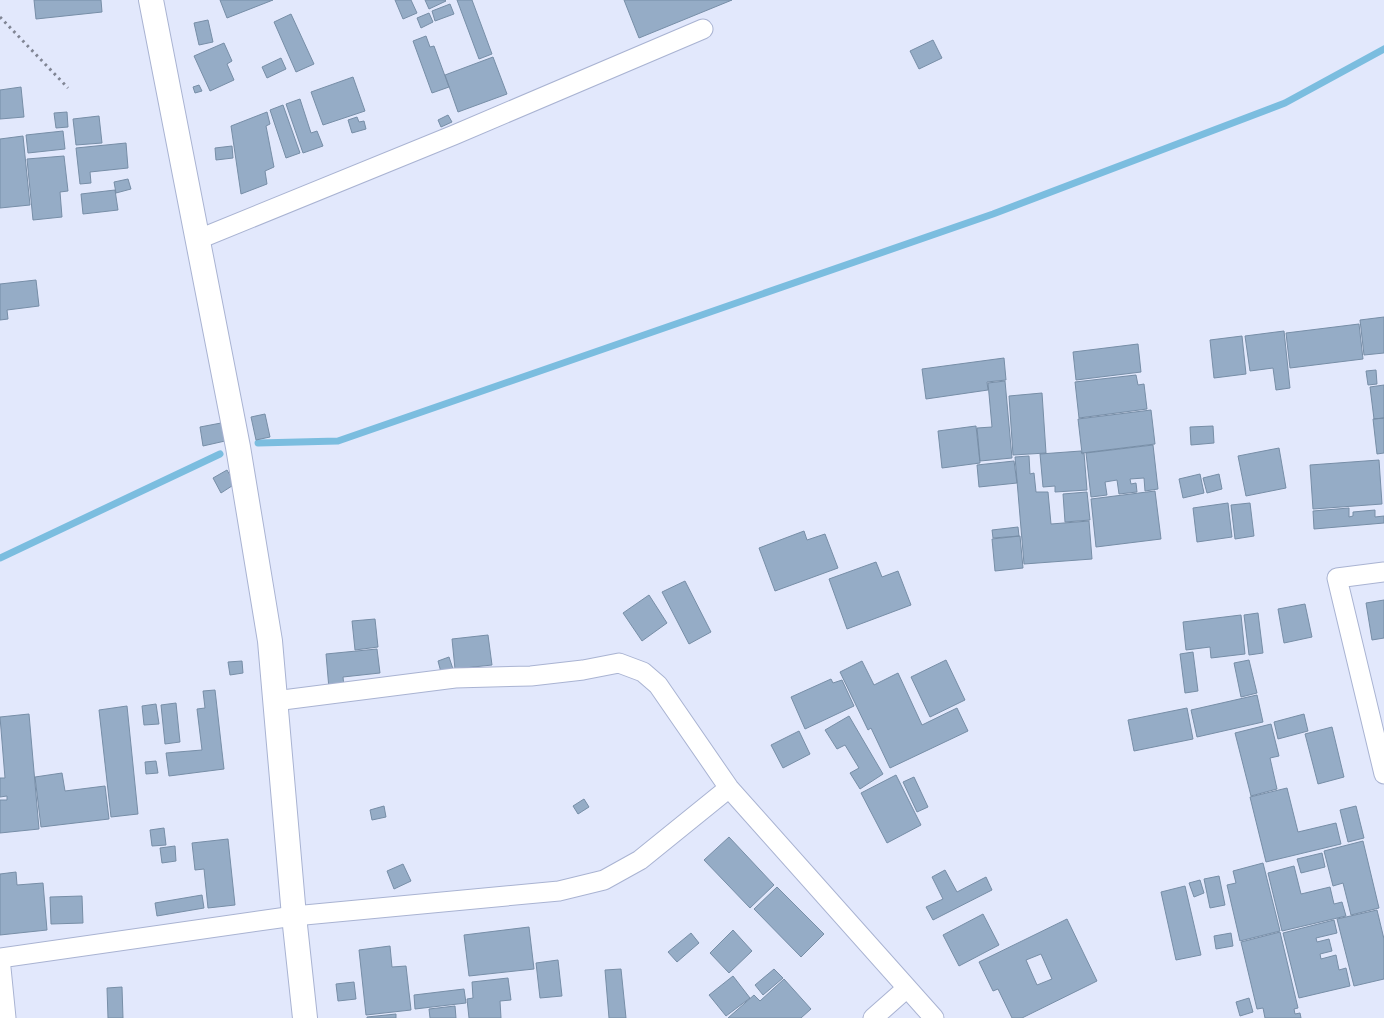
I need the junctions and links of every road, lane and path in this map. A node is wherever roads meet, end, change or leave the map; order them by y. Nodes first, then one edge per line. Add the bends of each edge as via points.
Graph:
1 (151, 0) edge
2 (0, 17) edge
3 (703, 29) dead end
4 (68, 88) dead end
5 (198, 239) junction
6 (1384, 572) edge
7 (276, 701) junction
8 (1384, 774) edge
9 (729, 788) junction
10 (294, 916) junction
11 (0, 958) edge
12 (907, 988) junction
13 (6, 1018) edge
14 (304, 1018) edge
15 (874, 1018) edge
16 (934, 1018) edge

1 - 5 street
2 - 4 path
3 - 5 street
5 - 7 street via 240,457 270,641
6 - 8 street via 1337,578
7 - 9 street via 455,678 531,676 619,663 643,672 658,684
7 - 10 street
9 - 10 street via 640,860 604,880 559,890
9 - 12 street
10 - 11 street
10 - 14 street
11 - 13 street
12 - 15 street
12 - 16 street

